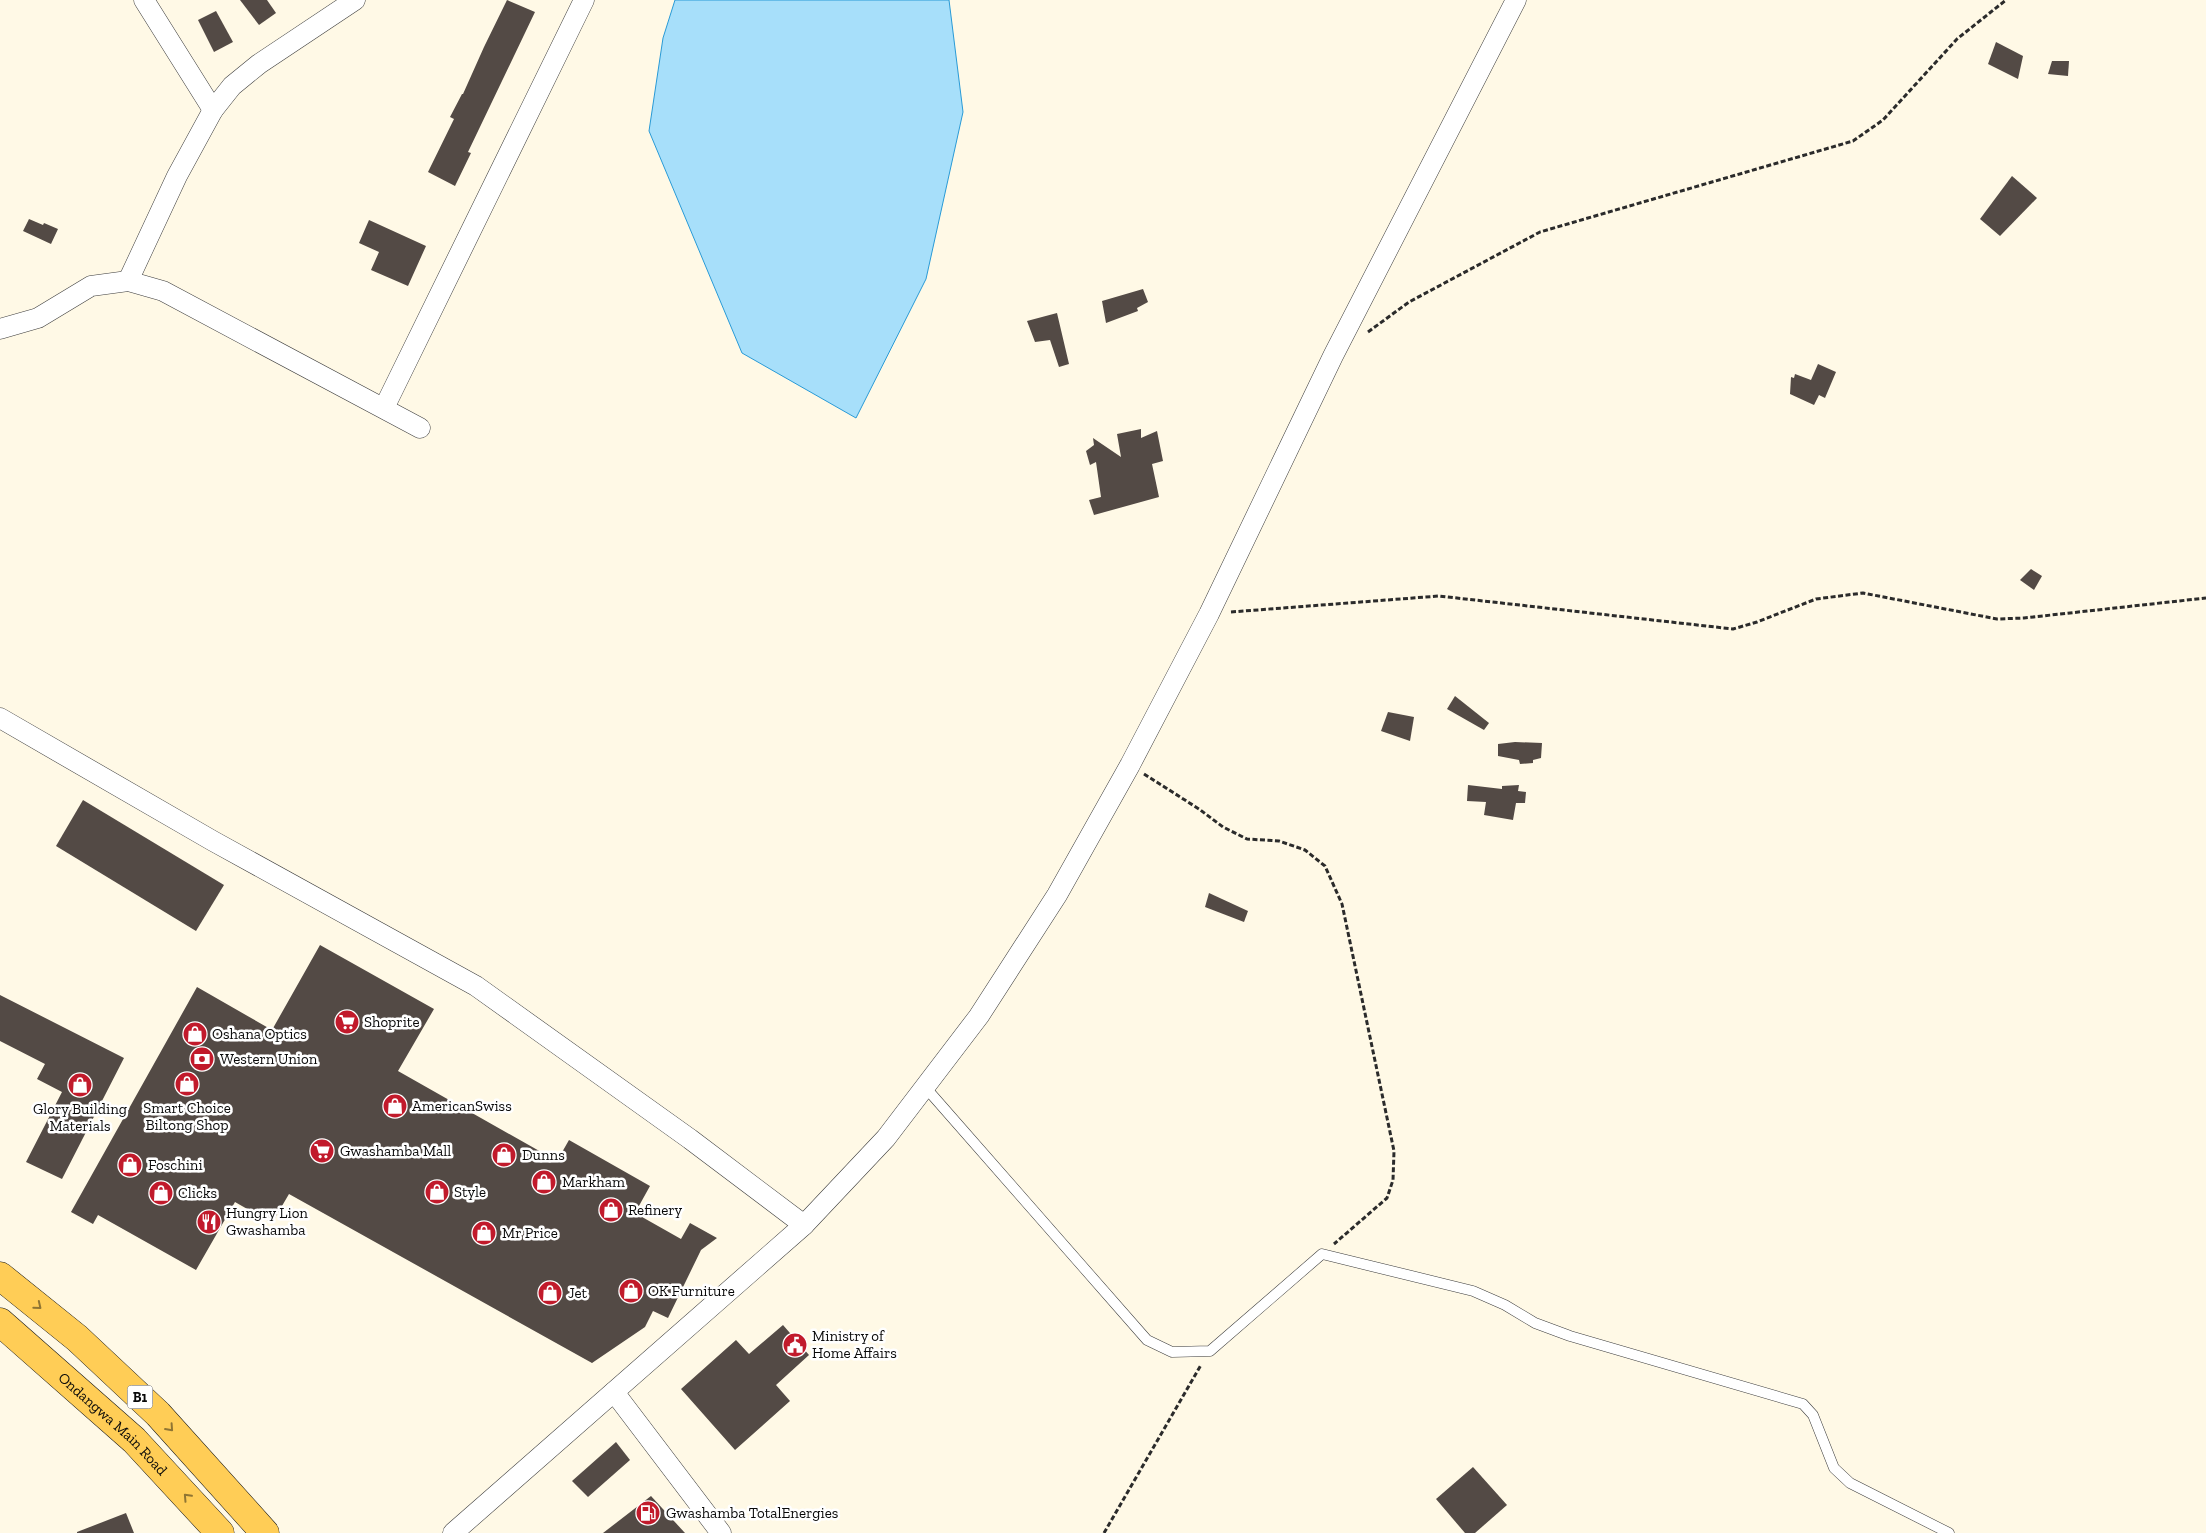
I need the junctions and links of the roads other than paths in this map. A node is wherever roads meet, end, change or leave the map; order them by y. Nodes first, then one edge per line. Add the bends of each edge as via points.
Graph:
1 (144, 0) edge
2 (355, 0) edge
3 (584, 0) edge
4 (1516, 0) edge
5 (213, 110) junction
6 (128, 281) junction
7 (0, 329) edge
8 (384, 408) junction
9 (420, 428) dead end
10 (0, 718) edge
11 (926, 1088) junction
12 (804, 1225) junction
13 (0, 1276) edge
14 (0, 1322) edge
15 (614, 1392) junction
16 (220, 1533) edge
17 (265, 1533) edge
18 (453, 1533) edge
19 (721, 1533) edge
20 (1949, 1533) edge

1 - 5 street
2 - 5 street via 259,64 232,86
3 - 8 street
4 - 11 street via 1333,356 1210,614 1130,765 1057,896 979,1016
5 - 6 street via 177,176
6 - 7 street via 91,286 38,318
6 - 8 street via 163,291
8 - 9 street
10 - 12 street via 221,846 476,986
11 - 12 street via 886,1138
11 - 20 lane via 1147,1340 1172,1352 1210,1351 1322,1254 1473,1291 1535,1323 1570,1336 1803,1404 1814,1415 1834,1468 1850,1483
12 - 15 street
13 -> 17 main road, B1 via 77,1338 158,1414
16 -> 14 main road, Ondangwa Main Road / B1 via 134,1440
15 - 18 street
15 - 19 street

